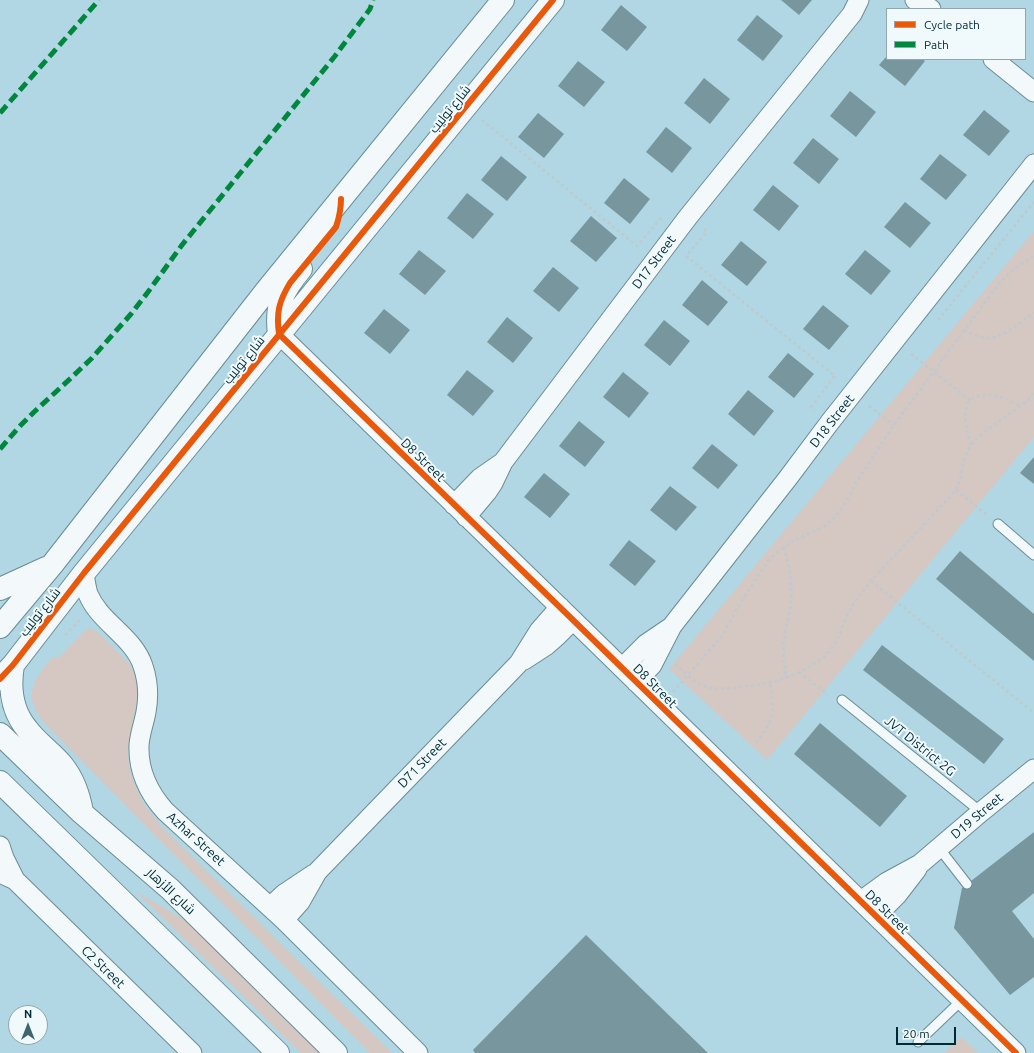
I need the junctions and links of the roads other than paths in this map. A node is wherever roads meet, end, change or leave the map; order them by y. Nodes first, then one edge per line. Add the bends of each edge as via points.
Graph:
1 (503, 0) edge
2 (553, 0) edge
3 (871, 0) edge
4 (855, 7) edge
5 (994, 60) edge
6 (1034, 92) edge
7 (1034, 164) edge
8 (341, 199) junction
9 (279, 334) junction
10 (460, 511) junction
11 (998, 524) road end
12 (1034, 555) edge
13 (52, 565) junction
14 (84, 573) junction
15 (0, 589) edge
16 (567, 614) junction
17 (0, 626) edge
18 (672, 626) junction
19 (622, 668) junction
20 (6, 672) edge
21 (636, 682) junction
22 (842, 700) road end
23 (0, 734) edge
24 (1034, 769) edge
25 (0, 782) edge
26 (981, 812) junction
27 (82, 813) junction
28 (0, 846) edge
29 (939, 848) junction
30 (920, 864) junction
31 (317, 872) junction
32 (7, 876) edge
33 (967, 884) dead end
34 (861, 901) junction
35 (270, 907) junction
36 (876, 916) junction
37 (284, 920) junction
38 (962, 1000) junction
39 (918, 1042) dead end
40 (192, 1053) edge
41 (278, 1053) edge
42 (336, 1053) edge
43 (418, 1053) edge
44 (1016, 1053) edge

1 - 8 street, شارع توليب
2 - 9 street, شارع توليب
3 - 4 street, D17 Street
4 - 10 street, D17 Street via 688,217 503,462 480,478
5 - 6 street
7 - 18 street, D18 Street
8 - 9 street via 336,227 284,292 278,313
8 - 13 street, شارع توليب
9 - 10 street, D8 Street
9 - 14 street, شارع توليب
10 - 16 street, D8 Street
11 - 12 lane
13 - 15 street
13 - 17 street, شارع توليب
14 - 20 street, شارع توليب
14 - 35 street, Azhar Street via 88,594 95,607 136,651 147,680 146,712 139,744 142,773 147,787 165,811
16 - 19 street, D8 Street
16 - 31 street, D71 Street via 540,631 519,663
18 - 19 street via 641,648
18 - 21 street, D18 Street via 652,665
19 - 21 street, D8 Street
20 - 27 street via 11,674 11,691 20,719 70,776 80,800
21 - 34 street, D8 Street
22 - 26 lane, JVT District 2G
23 - 27 street, شارع الأزهار
24 - 26 street, D19 Street
25 - 41 street
26 - 29 street, D19 Street
27 - 42 street, شارع الأزهار via 170,889
28 - 32 street, C2 Street
29 - 30 street, D19 Street
29 - 33 lane
30 - 34 street, D19 Street via 887,882
30 - 36 street, D19 Street via 901,890
31 - 35 street via 284,894
31 - 37 street, D71 Street via 300,902
32 - 40 street, C2 Street
34 - 36 street, D8 Street
35 - 37 street, Azhar Street
36 - 38 street, D8 Street
37 - 43 street, Azhar Street
38 - 39 lane
38 - 44 street, D8 Street

